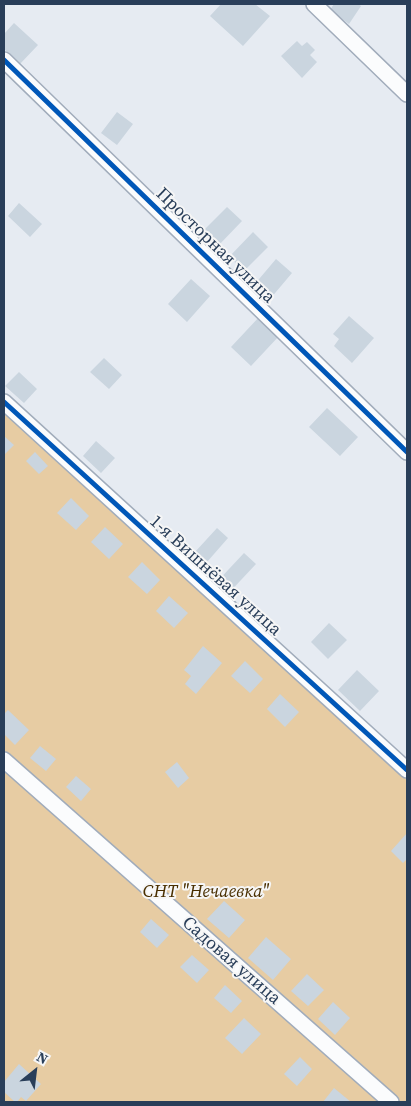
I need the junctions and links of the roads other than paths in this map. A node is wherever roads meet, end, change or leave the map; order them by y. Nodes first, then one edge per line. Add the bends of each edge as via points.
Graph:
1 (314, 4) edge
2 (4, 60) edge
3 (407, 94) edge
4 (4, 402) edge
5 (407, 452) edge
6 (4, 760) edge
7 (404, 763) edge
8 (391, 1102) edge

1 - 3 street
2 - 5 street, Просторная улица
4 - 7 street, 1-я Вишнёвая улица
6 - 8 street, Садовая улица

